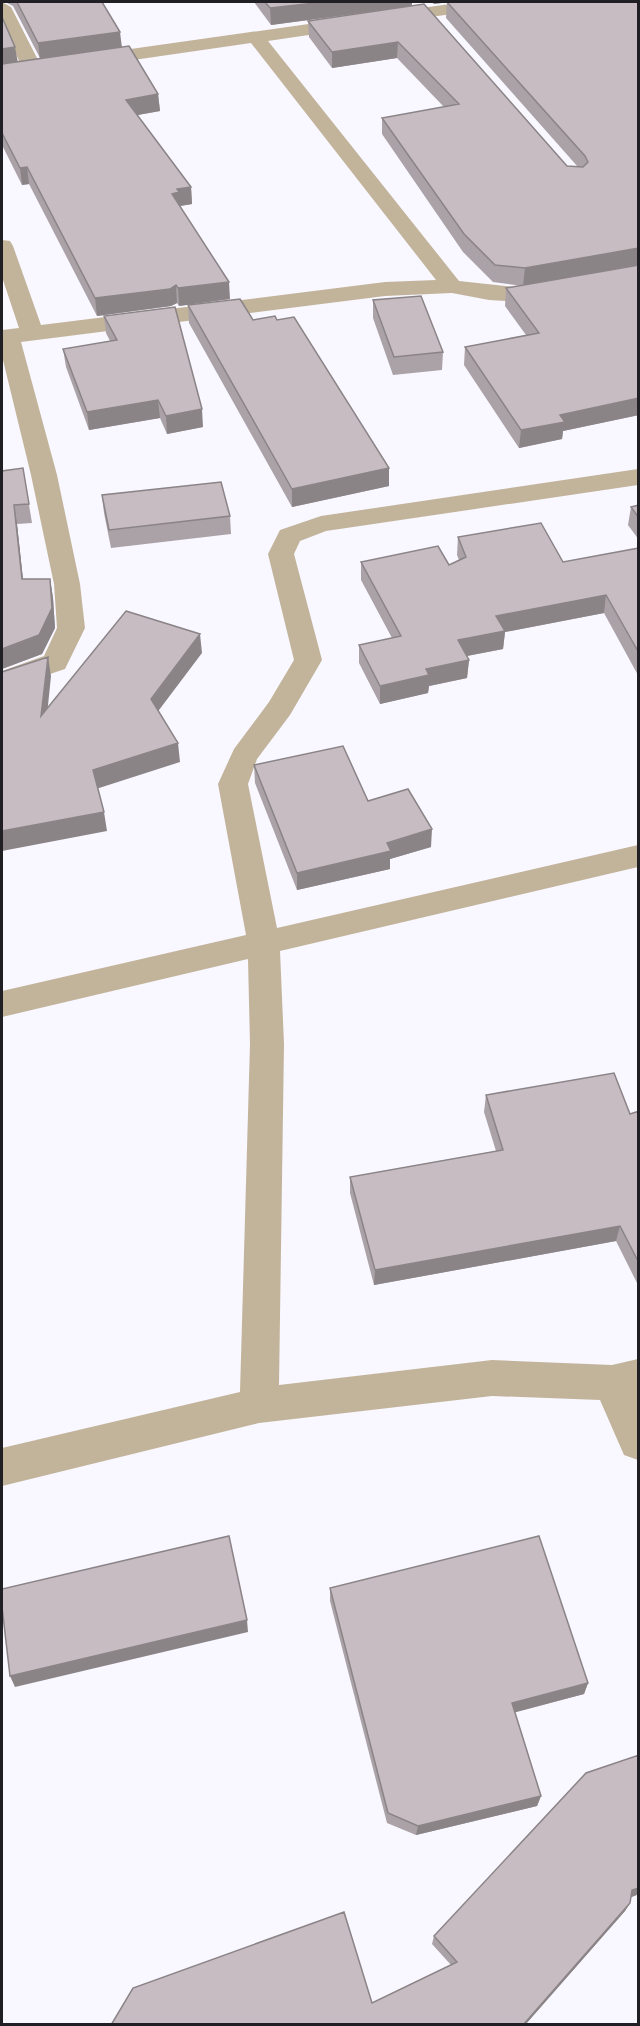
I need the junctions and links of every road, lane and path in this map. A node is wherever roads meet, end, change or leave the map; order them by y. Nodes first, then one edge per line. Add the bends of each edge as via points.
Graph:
1 (499, 2) edge
2 (2, 7) edge
3 (425, 7) edge
4 (444, 29) edge
5 (255, 36) junction
6 (33, 69) junction
7 (2, 73) edge
8 (2, 246) edge
9 (639, 274) edge
10 (452, 286) junction
11 (14, 335) edge
12 (639, 477) edge
13 (2, 681) edge
14 (639, 856) edge
15 (264, 943) junction
16 (2, 1004) edge
17 (625, 1380) edge
18 (259, 1405) junction
19 (639, 1442) edge
20 (2, 1467) edge

1 - 3 street
2 - 6 street
3 - 4 street
3 - 5 street
5 - 6 street
5 - 10 street
6 - 7 street
8 - 11 street
9 - 10 street via 523,295 489,294
10 - 11 street via 385,289
11 - 13 street via 67,584 72,628 55,662
12 - 15 street via 321,524 289,536 281,554 308,660 280,708 244,756 233,784
14 - 15 street
15 - 16 street
15 - 18 street via 267,1044
17 - 18 street via 492,1378
17 - 19 street
18 - 20 street

